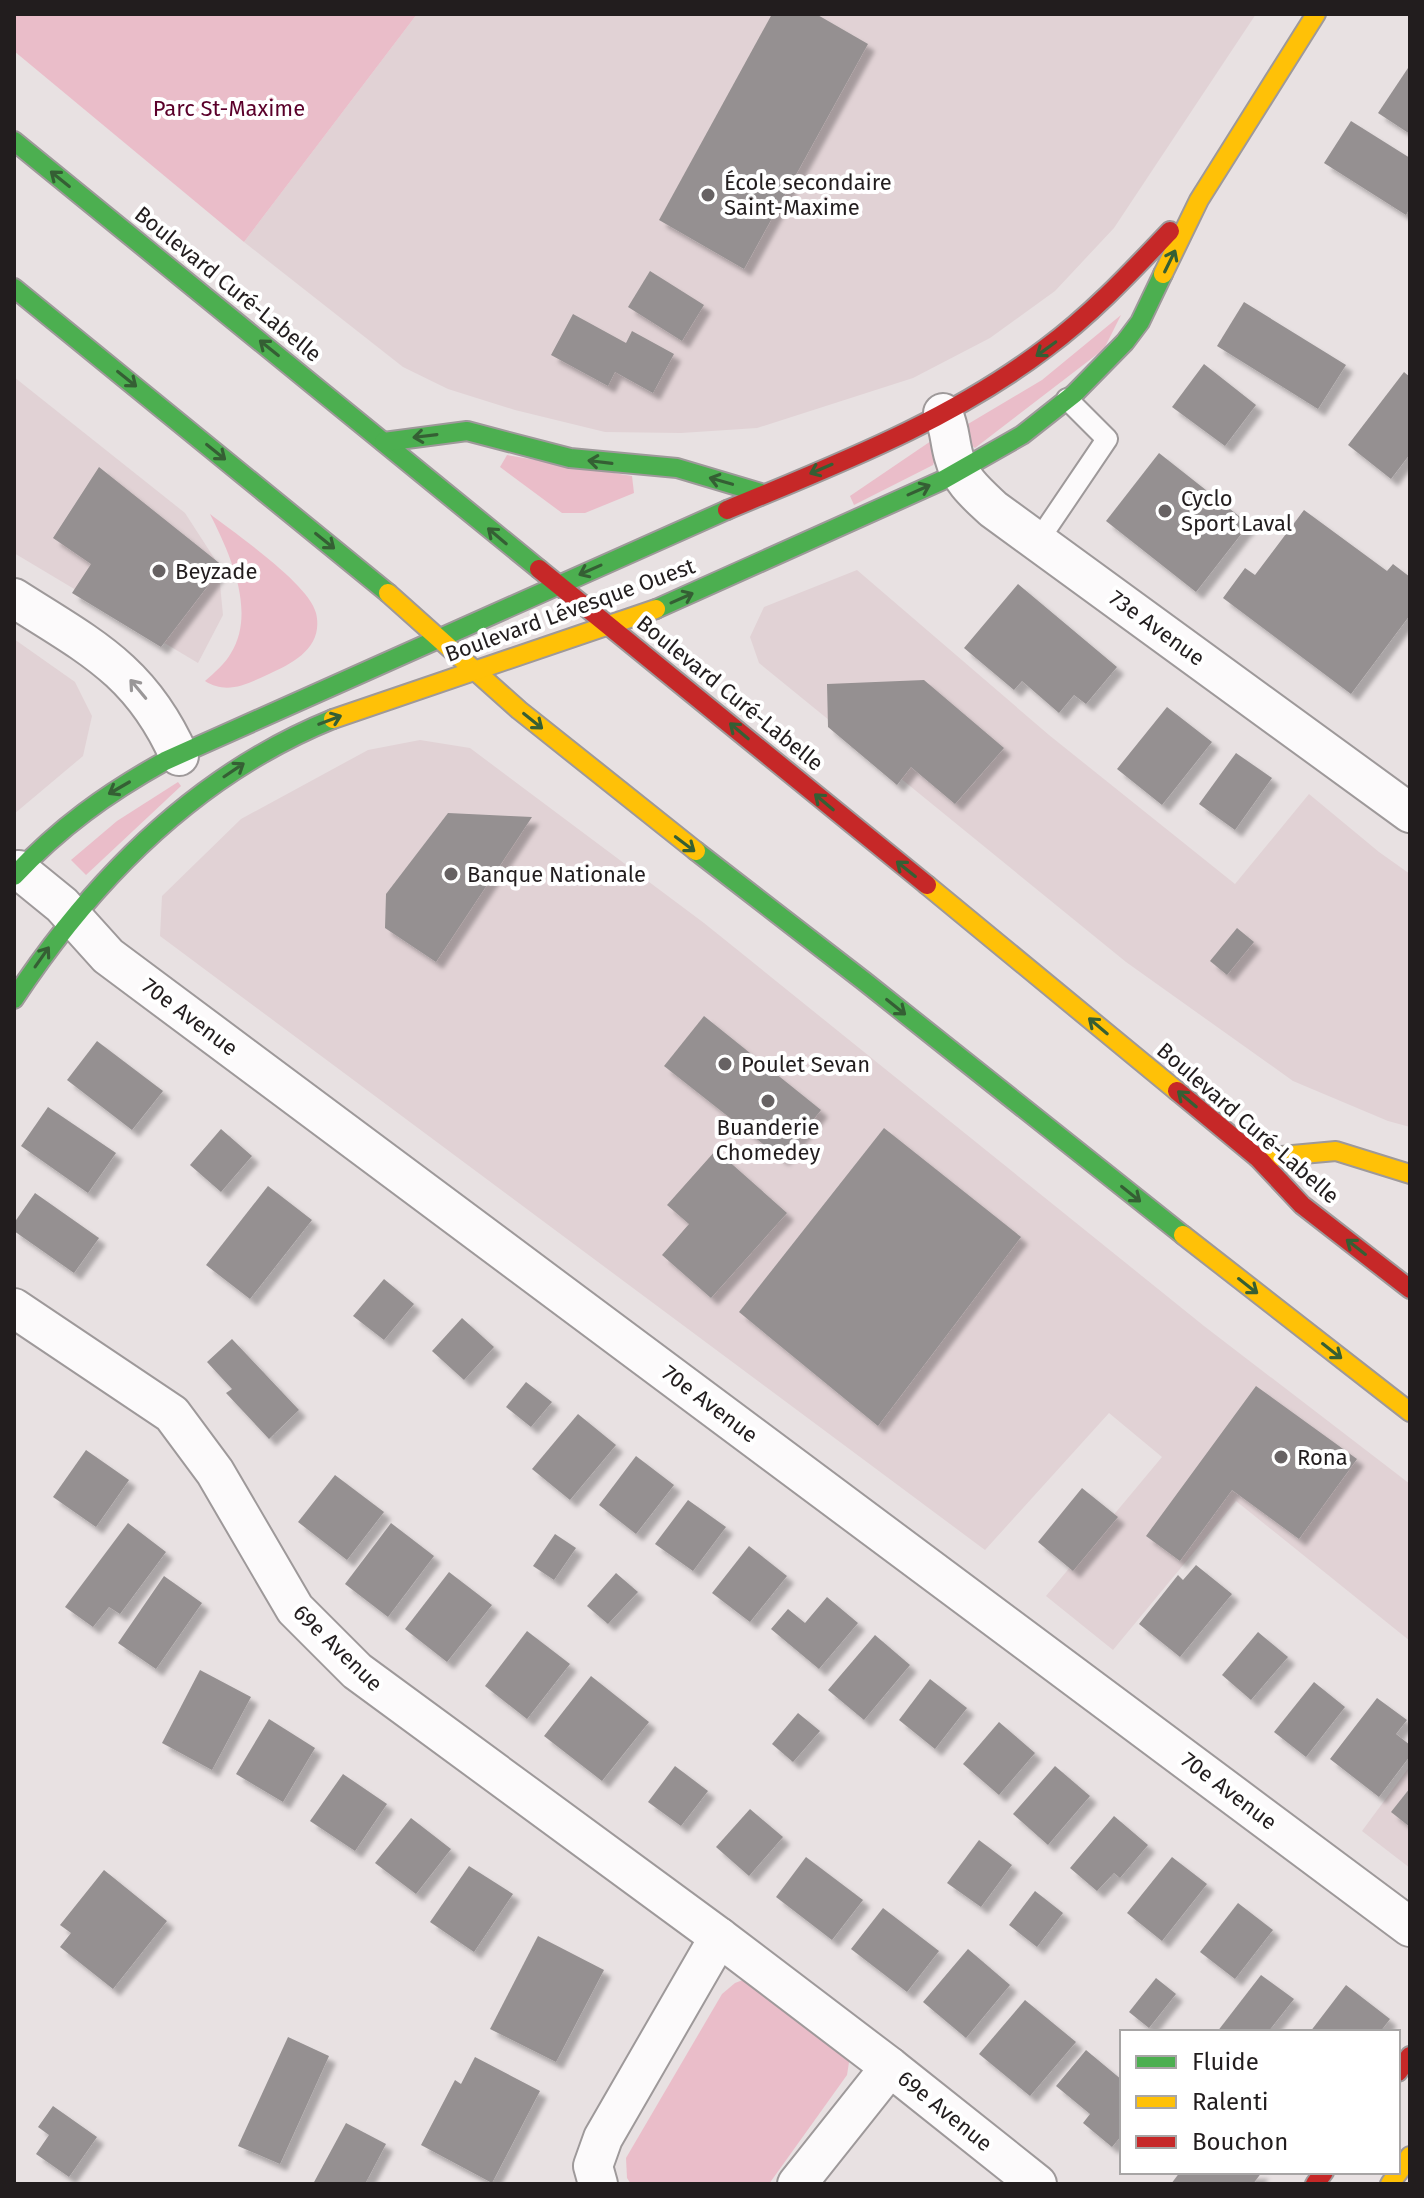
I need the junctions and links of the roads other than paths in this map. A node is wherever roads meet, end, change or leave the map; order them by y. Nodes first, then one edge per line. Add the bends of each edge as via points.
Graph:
1 (1316, 14) edge
2 (14, 141) edge
3 (1199, 200) junction
4 (14, 288) edge
5 (1067, 399) junction
6 (943, 413) junction
7 (384, 442) junction
8 (959, 472) junction
9 (764, 494) junction
10 (1038, 541) junction
11 (558, 585) junction
12 (14, 598) edge
13 (610, 626) junction
14 (441, 638) junction
15 (474, 670) junction
16 (179, 756) junction
17 (1410, 813) edge
18 (16, 871) edge
19 (73, 918) junction
20 (14, 999) edge
21 (1258, 1158) junction
22 (1410, 1174) edge
23 (1410, 1289) edge
24 (14, 1308) edge
25 (1410, 1412) edge
26 (1410, 1927) edge
27 (719, 1937) junction
28 (890, 2067) junction
29 (598, 2184) edge
30 (797, 2184) edge
31 (1037, 2184) edge

1 - 3 main road, Boulevard Lévesque Ouest
7 -> 2 main road, Boulevard Curé-Labelle
5 -> 3 main road, Boulevard Lévesque Ouest via 1140,322
3 -> 6 main road, Boulevard Lévesque Ouest via 1082,320 1007,376
4 -> 14 main road
5 - 8 main road, Boulevard Lévesque Ouest via 1022,435
5 - 10 lane via 1107,439
6 - 8 street, 73e Avenue
6 -> 9 main road, Boulevard Lévesque Ouest
9 -> 7 main road via 677,468 570,458 467,431
11 -> 7 main road, Boulevard Curé-Labelle
8 - 10 street, 73e Avenue via 993,509
13 -> 8 main road, Boulevard Lévesque Ouest
9 -> 11 main road, Boulevard Lévesque Ouest
10 - 17 street, 73e Avenue
11 - 13 main road, Boulevard Curé-Labelle
11 - 14 main road, Boulevard Lévesque Ouest
16 -> 12 street via 152,707 121,670
13 - 15 main road, Boulevard Lévesque Ouest
21 -> 13 main road, Boulevard Curé-Labelle
14 - 15 main road
14 - 16 main road, Boulevard Lévesque Ouest
19 -> 15 main road, Boulevard Lévesque Ouest via 145,840 259,754 338,717
15 -> 25 main road via 624,796
16 -> 18 main road, Boulevard Lévesque Ouest via 84,810
18 - 19 street, 70e Avenue
20 -> 19 main road, Boulevard Lévesque Ouest
19 - 26 street, 70e Avenue via 108,956
21 - 22 main road via 1336,1151
23 -> 21 main road, Boulevard Curé-Labelle via 1302,1205
24 - 27 street, 69e Avenue via 172,1414 215,1472 295,1609 357,1671
27 - 28 street, 69e Avenue
27 - 29 street via 603,2138 593,2166
28 - 30 street, 69e Avenue
28 - 31 street, 69e Avenue

